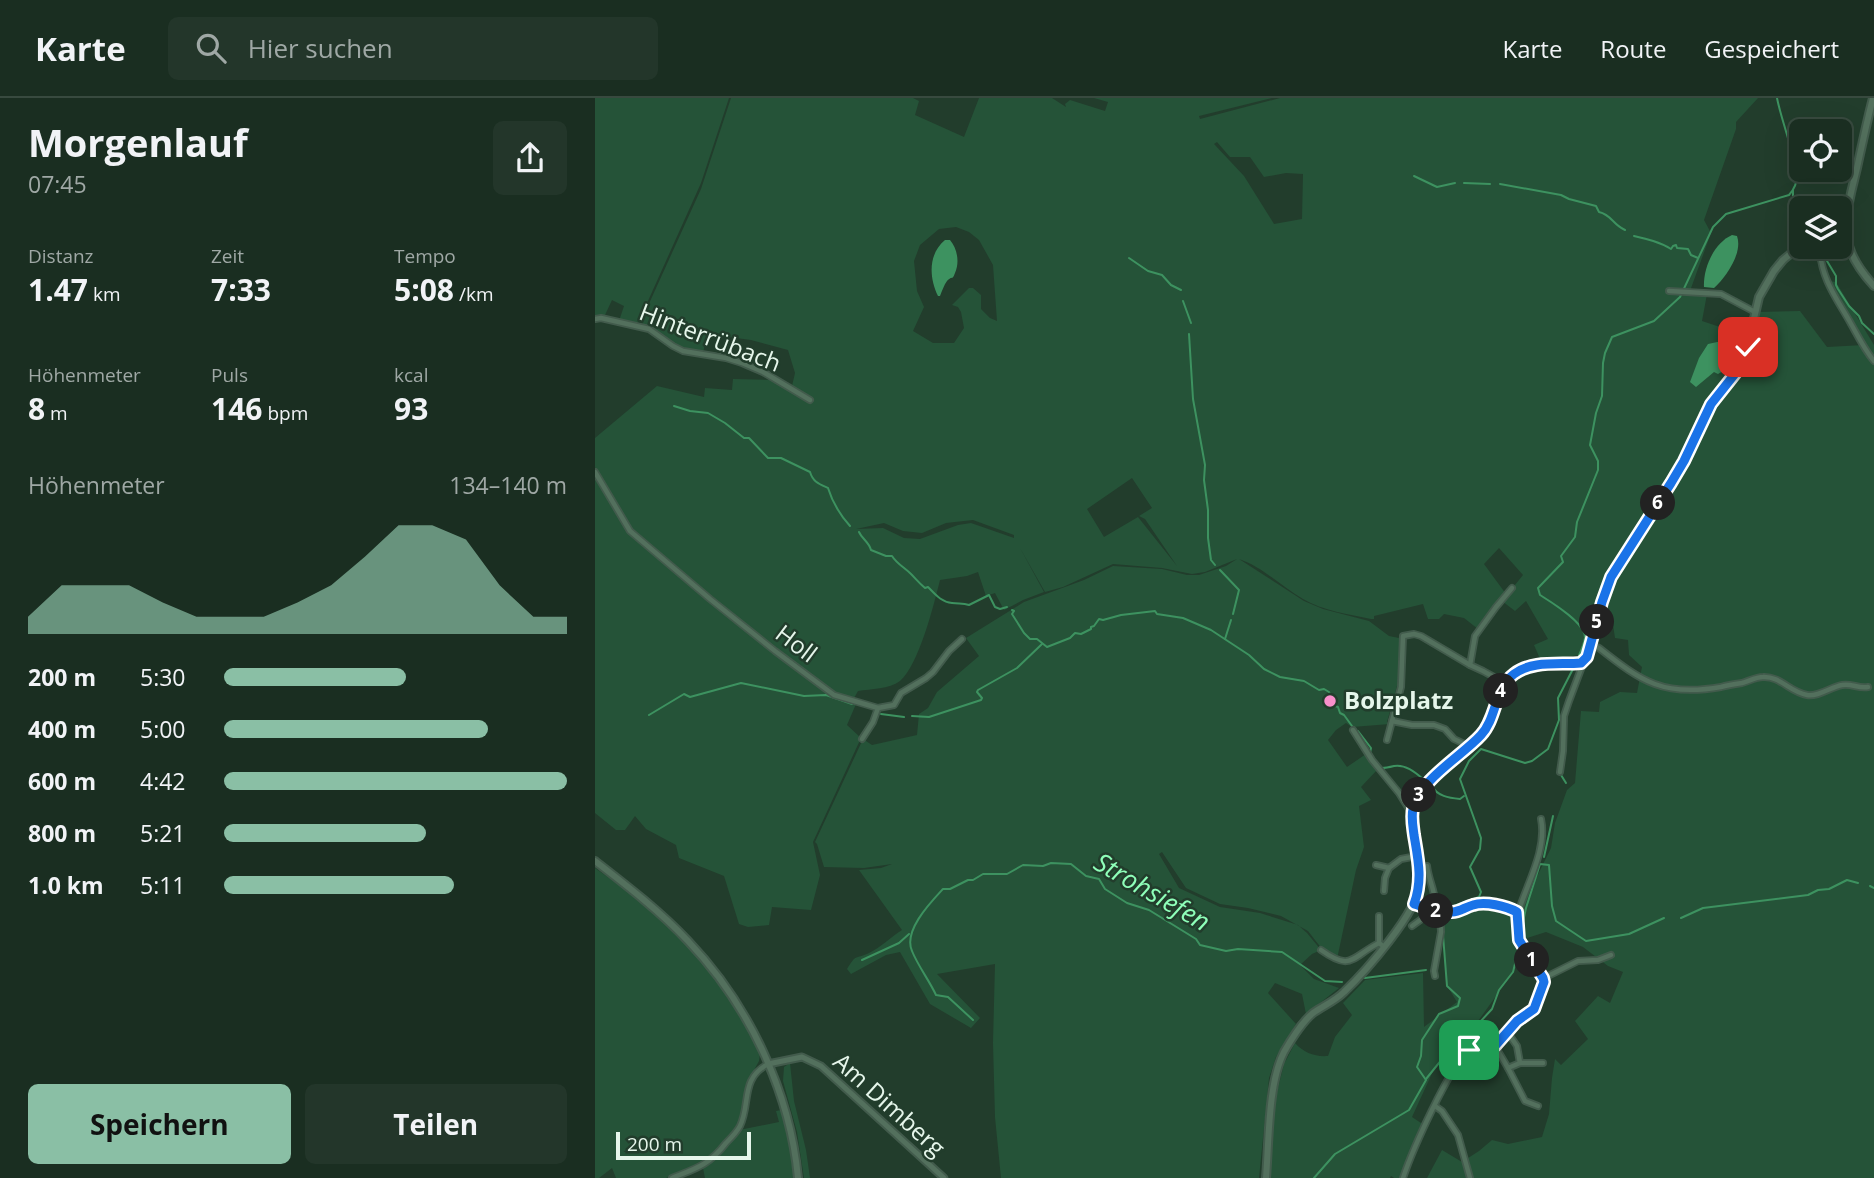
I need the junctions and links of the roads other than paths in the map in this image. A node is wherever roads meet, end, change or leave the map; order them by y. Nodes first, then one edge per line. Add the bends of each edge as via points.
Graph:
1 (1873, 98) edge
2 (1851, 196) edge
3 (1852, 254) edge
4 (1789, 256) edge
5 (1821, 259) edge
6 (1874, 286) edge
7 (1669, 291) dead end
8 (1755, 312) junction
9 (595, 319) edge
10 (1874, 361) edge
11 (810, 400) dead end
12 (595, 472) edge
13 (1513, 588) dead end
14 (963, 639) dead end
15 (1592, 645) junction
16 (1583, 662) junction
17 (1470, 665) junction
18 (1505, 683) junction
19 (1868, 687) dead end
20 (877, 708) junction
21 (1392, 721) junction
22 (1353, 730) dead end
23 (862, 739) dead end
24 (1387, 740) dead end
25 (1469, 746) junction
26 (1560, 772) dead end
27 (1412, 815) junction
28 (1541, 819) dead end
29 (1417, 856) junction
30 (595, 861) edge
31 (1376, 865) dead end
32 (1427, 866) dead end
33 (1389, 868) junction
34 (1384, 891) dead end
35 (1414, 904) junction
36 (1434, 910) junction
37 (1443, 912) junction
38 (1517, 912) junction
39 (1379, 916) dead end
40 (1412, 926) dead end
41 (1381, 945) junction
42 (1321, 950) dead end
43 (1611, 955) dead end
44 (1435, 976) dead end
45 (1543, 978) junction
46 (1508, 1033) junction
47 (1495, 1046) junction
48 (1520, 1063) junction
49 (1543, 1063) dead end
50 (768, 1065) junction
51 (1507, 1068) junction
52 (1538, 1106) dead end
53 (1435, 1107) junction
54 (672, 1178) edge
55 (798, 1178) edge
56 (944, 1178) edge
57 (1266, 1178) edge
58 (1403, 1178) edge
59 (1470, 1178) edge

1 - 2 main road
3 - 6 main road
4 - 8 main road via 1767,283
5 - 10 street via 1828,286
7 - 8 street via 1721,294
8 - 15 main road via 1738,370 1711,404 1684,461 1611,577
9 - 11 street, Hinterrübach via 649,329 683,351 742,363
12 - 20 street, Holl via 630,531 702,593 834,695
13 - 17 street via 1475,636
14 - 20 street via 926,678 901,693 894,705
15 - 16 main road
15 - 19 street via 1644,680 1672,690 1709,689 1761,677 1777,679 1809,696 1842,685
16 - 18 main road via 1523,668
16 - 26 street via 1565,716
17 - 18 street
17 - 21 street via 1421,636 1403,636 1401,687
18 - 25 main road via 1489,724
20 - 23 street
21 - 24 street
21 - 25 street via 1434,725
22 - 27 street
25 - 27 main road via 1424,788
27 - 29 main road
28 - 38 street via 1540,849
29 - 33 street via 1401,859
29 - 35 main road via 1420,882
30 - 50 main road via 687,940 716,974
31 - 33 street
32 - 36 street via 1436,900
33 - 34 street
35 - 36 street
35 - 41 main road
36 - 37 street
36 - 40 street
37 - 38 street via 1481,904
37 - 44 street
38 - 45 street via 1519,940
39 - 41 street
41 - 42 street via 1346,962
41 - 57 main road via 1343,993 1306,1020 1283,1054 1273,1087
43 - 45 street via 1578,961
45 - 46 street via 1534,1009
46 - 47 street
46 - 48 street via 1517,1046
47 - 51 street
47 - 53 street via 1469,1050
48 - 49 street
48 - 51 street
50 - 54 street via 748,1085 739,1128 716,1156
50 - 55 main road via 789,1128
50 - 56 street, Am Dimberg via 802,1057 821,1066
51 - 52 street via 1525,1101
53 - 58 street
53 - 59 street via 1458,1135

